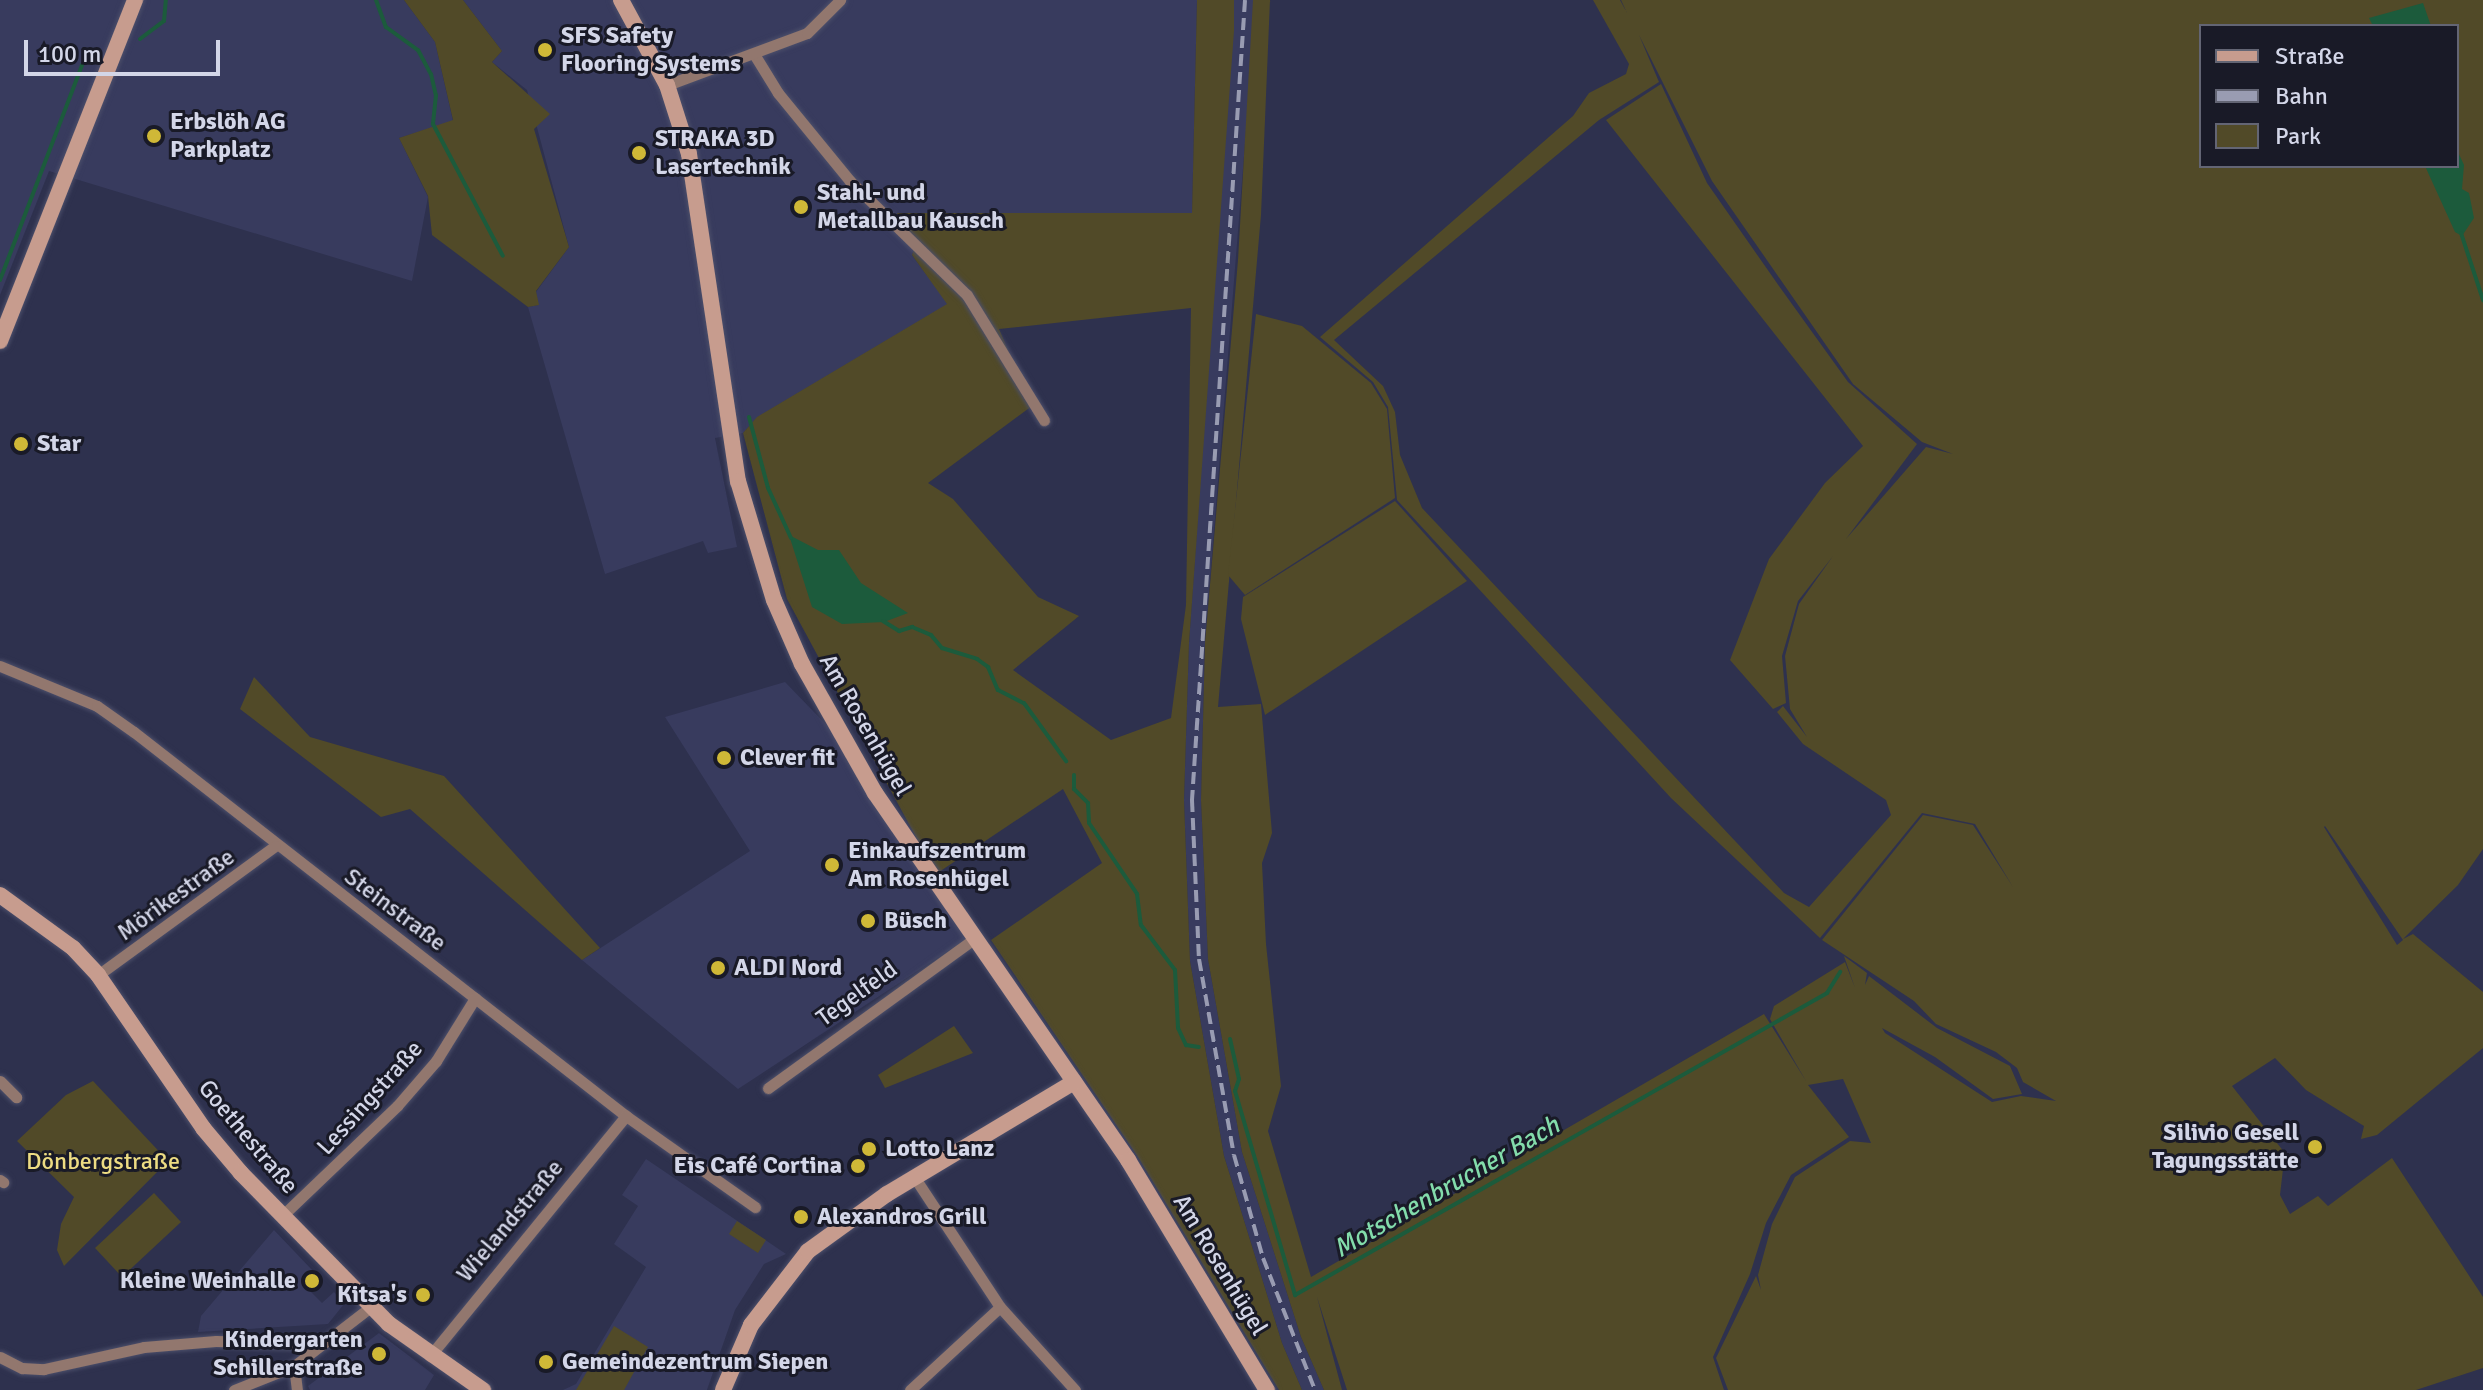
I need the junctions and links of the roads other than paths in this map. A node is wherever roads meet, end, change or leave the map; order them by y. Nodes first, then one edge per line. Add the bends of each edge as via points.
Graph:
1 (135, 0) edge
2 (621, 0) edge
3 (840, 0) edge
4 (754, 54) junction
5 (667, 85) junction
6 (0, 341) edge
7 (1044, 420) dead end
8 (0, 666) edge
9 (275, 846) junction
10 (0, 895) edge
11 (975, 938) junction
12 (98, 975) junction
13 (475, 998) junction
14 (0, 1081) edge
15 (1074, 1082) junction
16 (768, 1088) dead end
17 (16, 1097) dead end
18 (626, 1116) junction
19 (915, 1178) junction
20 (755, 1207) dead end
21 (283, 1215) junction
22 (372, 1306) junction
23 (1000, 1307) junction
24 (322, 1344) junction
25 (430, 1356) junction
26 (0, 1357) edge
27 (294, 1366) junction
28 (234, 1390) edge
29 (297, 1390) edge
30 (483, 1390) edge
31 (723, 1390) edge
32 (910, 1390) edge
33 (1075, 1390) edge
34 (1267, 1390) edge

1 - 6 street
2 - 5 street, Am Rosenhügel
3 - 4 street via 819,26
4 - 5 street
4 - 7 street via 778,93 850,181 967,295
5 - 11 street, Am Rosenhügel via 698,192 738,481 774,600 802,664 868,782
8 - 9 street, Steinstraße via 97,706
9 - 12 street, Mörikestraße
9 - 13 street, Steinstraße
10 - 12 street, Goethestraße via 73,948
11 - 15 street, Am Rosenhügel
11 - 16 street, Tegelfeld
12 - 21 street, Goethestraße via 203,1128
13 - 18 street, Steinstraße
13 - 21 street, Lessingstraße via 436,1061 397,1106
14 - 17 street
15 - 19 street
15 - 34 street, Am Rosenhügel via 1164,1218
18 - 20 street, Steinstraße
18 - 25 street, Wielandstraße
19 - 23 street
19 - 31 street via 800,1259 751,1325
21 - 22 street, Goethestraße
22 - 24 street
22 - 25 street, Goethestraße
23 - 32 street
23 - 33 street
24 - 26 street via 216,1341 144,1347 44,1369 22,1368
24 - 27 street
25 - 30 street, Goethestraße
27 - 28 street
27 - 29 street

